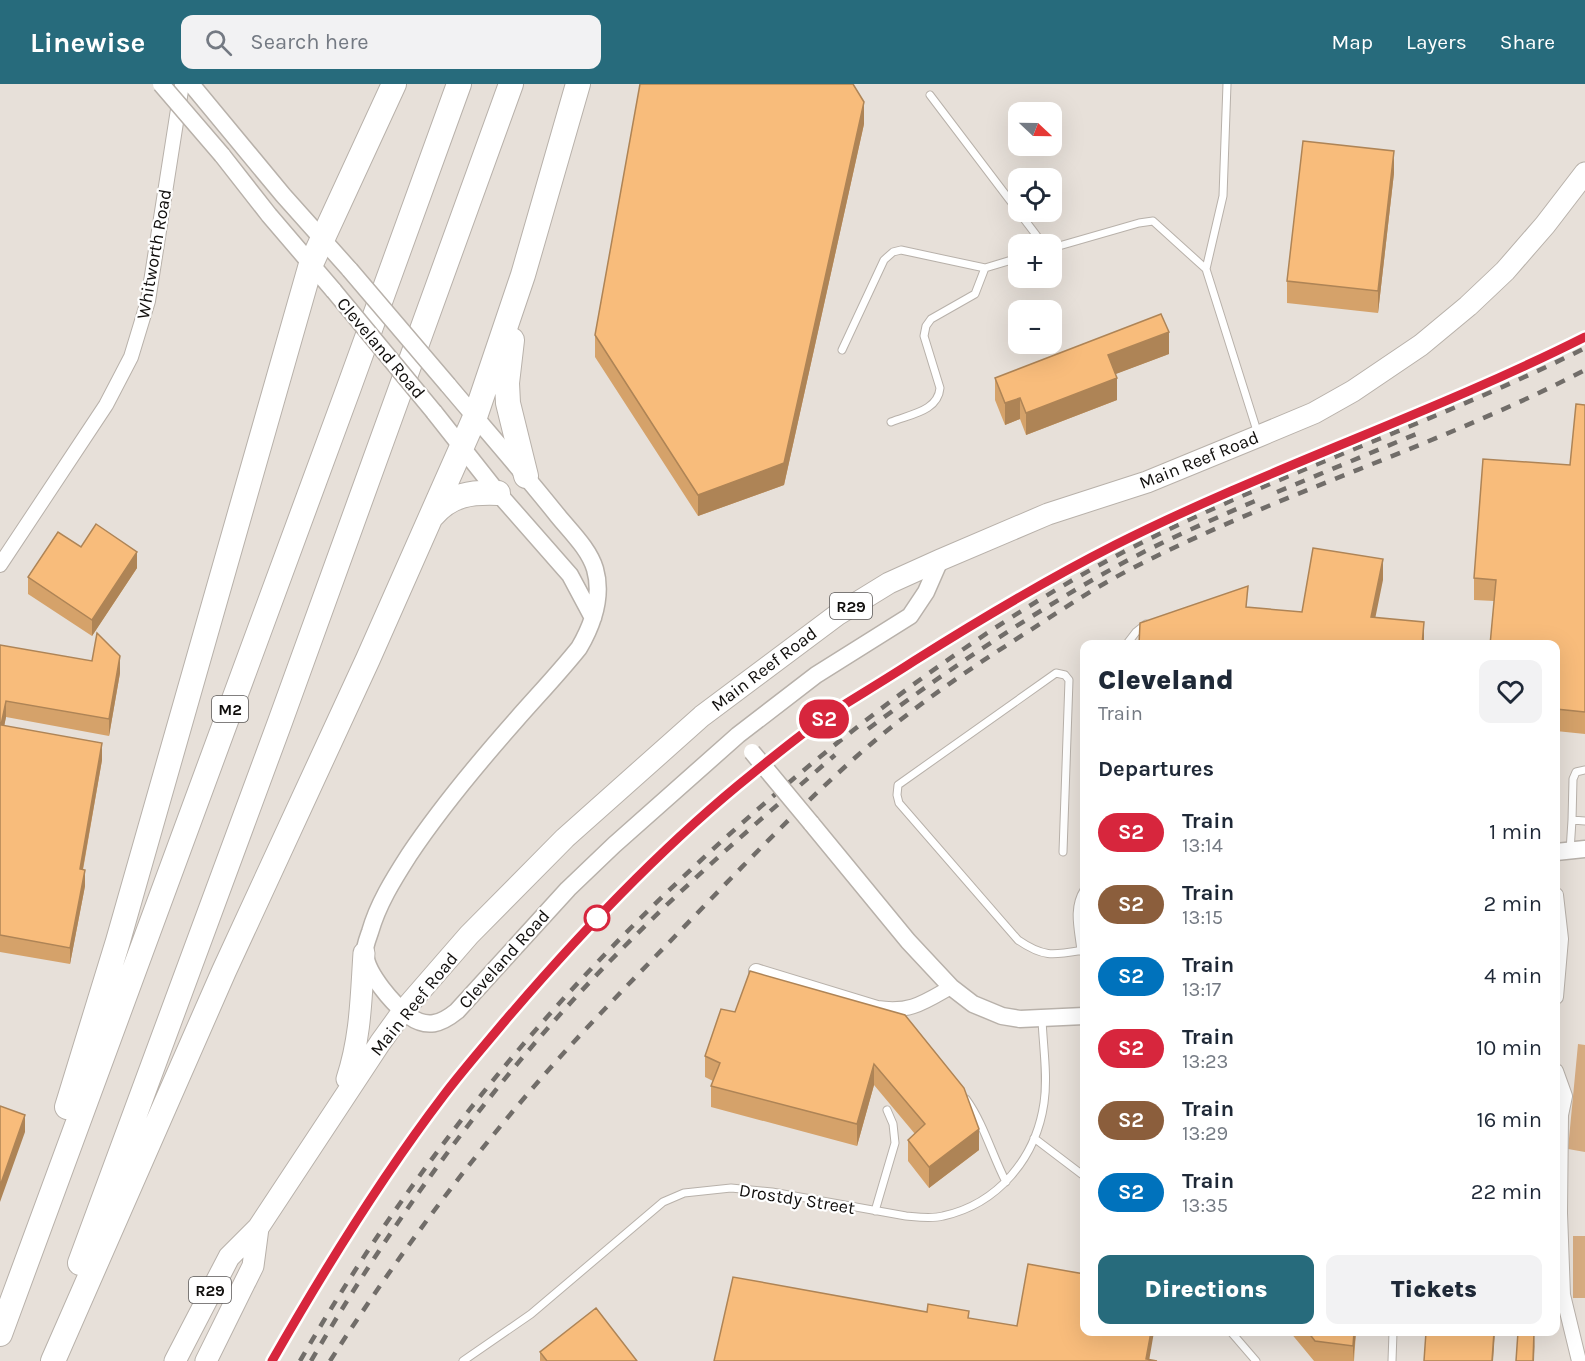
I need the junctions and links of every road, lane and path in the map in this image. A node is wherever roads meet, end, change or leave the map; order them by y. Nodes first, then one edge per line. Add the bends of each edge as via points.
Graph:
1 (161, 84) edge
2 (182, 84) edge
3 (191, 84) edge
4 (394, 84) edge
5 (459, 84) edge
6 (511, 84) edge
7 (578, 84) edge
8 (1227, 84) edge
9 (930, 95) dead end
10 (1585, 173) edge
11 (547, 192) junction
12 (1035, 234) edge
13 (322, 241) junction
14 (1062, 245) edge
15 (1008, 261) edge
16 (311, 264) junction
17 (985, 268) junction
18 (1206, 269) junction
19 (842, 350) dead end
20 (475, 417) junction
21 (891, 422) dead end
22 (1259, 436) junction
23 (462, 448) junction
24 (526, 476) junction
25 (498, 493) junction
26 (431, 517) junction
27 (940, 560) junction
28 (0, 565) edge
29 (593, 618) junction
30 (1156, 621) edge
31 (1130, 640) edge
32 (738, 735) junction
33 (1585, 770) edge
34 (1572, 820) junction
35 (1585, 820) edge
36 (1570, 851) edge
37 (1063, 852) dead end
38 (1080, 899) edge
39 (1560, 930) edge
40 (1080, 933) edge
41 (1080, 950) edge
42 (1560, 951) edge
43 (364, 953) junction
44 (756, 971) edge
45 (951, 987) junction
46 (403, 1011) junction
47 (1080, 1016) edge
48 (1042, 1019) junction
49 (1560, 1082) edge
50 (961, 1093) edge
51 (339, 1105) junction
52 (887, 1110) dead end
53 (1034, 1138) junction
54 (1080, 1173) edge
55 (1006, 1182) junction
56 (875, 1211) junction
57 (1560, 1213) edge
58 (1560, 1213) edge
59 (258, 1228) junction
60 (0, 1328) edge
61 (0, 1334) edge
62 (1234, 1336) edge
63 (1393, 1336) edge
64 (44, 1361) edge
65 (53, 1361) edge
66 (175, 1361) edge
67 (206, 1361) edge
68 (463, 1361) edge
69 (1256, 1361) edge
70 (1392, 1361) edge
71 (1579, 1361) edge

1 - 16 street, Cleveland Road, bridge
2 - 28 street, Whitworth Road via 148,301 131,357 106,405
3 - 13 street, Cleveland Road
4 - 13 highway
5 - 61 highway, M2
6 - 64 highway
7 - 11 highway
8 - 18 lane via 1223,196
9 - 12 lane
10 - 22 main road, Main Reef Road / R29 via 1505,271 1421,345 1324,407
11 - 20 highway
11 - 24 highway via 514,333 507,383
13 - 16 highway
13 - 20 street, Cleveland Road, bridge
14 - 18 lane via 1153,221
15 - 17 lane
16 - 23 street, Cleveland Road, bridge
16 - 60 highway via 118,941
17 - 19 lane via 901,250 893,252 884,260
17 - 21 lane via 975,294 931,319 926,326 924,336 940,388 939,397 934,405
18 - 22 lane
20 - 23 highway
20 - 24 street, Cleveland Road
22 - 27 main road, Main Reef Road / R29 via 1147,482 1047,514
23 - 25 street, Cleveland Road
23 - 26 highway
24 - 29 street, Cleveland Road via 592,562 599,596
25 - 26 highway via 464,494 451,499
25 - 29 street, Cleveland Road via 570,576
26 - 65 highway via 224,971
27 - 32 street, Cleveland Road via 910,616 816,675
27 - 46 main road, Main Reef Road / R29 via 889,583 837,615 702,716 565,838 469,935
29 - 43 street, Cleveland Road via 572,656 464,780 421,838 382,900
30 - 31 lane via 1145,625
32 - 45 street, bridge via 908,941
32 - 46 street, Cleveland Road via 568,889 457,1011 429,1025
33 - 34 lane via 1576,772 1574,779
34 - 35 lane
34 - 36 lane
37 - 41 lane via 1069,680 1056,673 898,785 897,795 899,803 1018,940 1045,954
38 - 40 lane via 1076,910
39 - 42 street
43 - 46 street, Cleveland Road via 375,978
43 - 51 main road via 358,1041
44 - 45 street via 894,1011 919,1005
45 - 48 street via 987,1010 1020,1019
46 - 51 main road, Main Reef Road / R29
47 - 48 street
48 - 53 lane, Drostdy Street via 1044,1101
49 - 58 street via 1565,1096 1561,1114
50 - 55 lane via 977,1116
51 - 59 main road, Main Reef Road / R29
52 - 56 lane via 896,1143
53 - 54 lane
53 - 55 lane, Drostdy Street
55 - 56 lane, Drostdy Street via 981,1202 942,1216
56 - 68 lane, Drostdy Street via 731,1188 684,1193 663,1202 531,1314
57 - 71 street via 1563,1294
59 - 66 main road, Main Reef Road / R29 via 229,1257
59 - 67 main road, Main Reef Road / R29 via 253,1266
62 - 69 lane
63 - 70 lane

